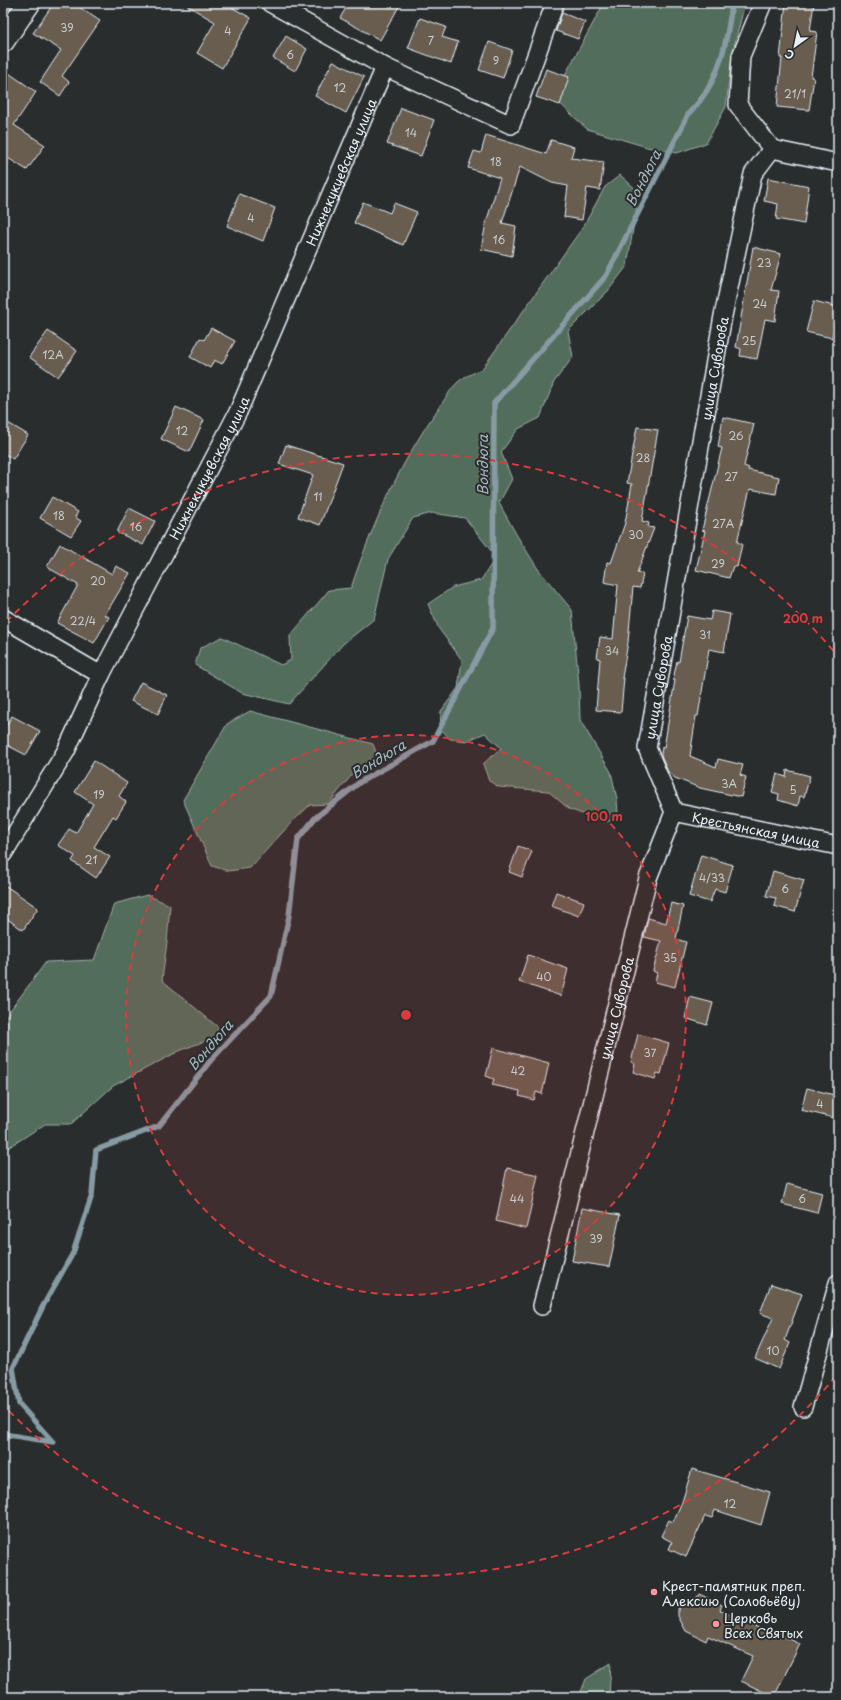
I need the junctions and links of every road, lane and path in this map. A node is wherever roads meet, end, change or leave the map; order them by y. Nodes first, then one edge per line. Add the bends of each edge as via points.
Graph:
1 (29, 3) edge
2 (270, 3) edge
3 (555, 3) edge
4 (763, 3) edge
5 (3, 42) edge
6 (385, 67) junction
7 (772, 150) junction
8 (838, 163) edge
9 (3, 618) edge
10 (101, 675) junction
11 (674, 812) junction
12 (838, 846) edge
13 (3, 854) edge
14 (838, 1283) edge
15 (542, 1306) dead end
16 (803, 1407) dead end

1 - 5 main road
2 - 6 street
3 - 6 street via 511,125
4 - 7 street via 741,56 738,105
6 - 10 street, Нижнекукуевская улица via 238,412
7 - 8 street
7 - 11 street, улица Суворова via 753,174 723,316 647,748
9 - 10 street
10 - 13 street, Нижнекукуевская улица via 66,751
11 - 12 street, Крестьянская улица
11 - 15 street, улица Суворова via 648,878
14 - 16 street

